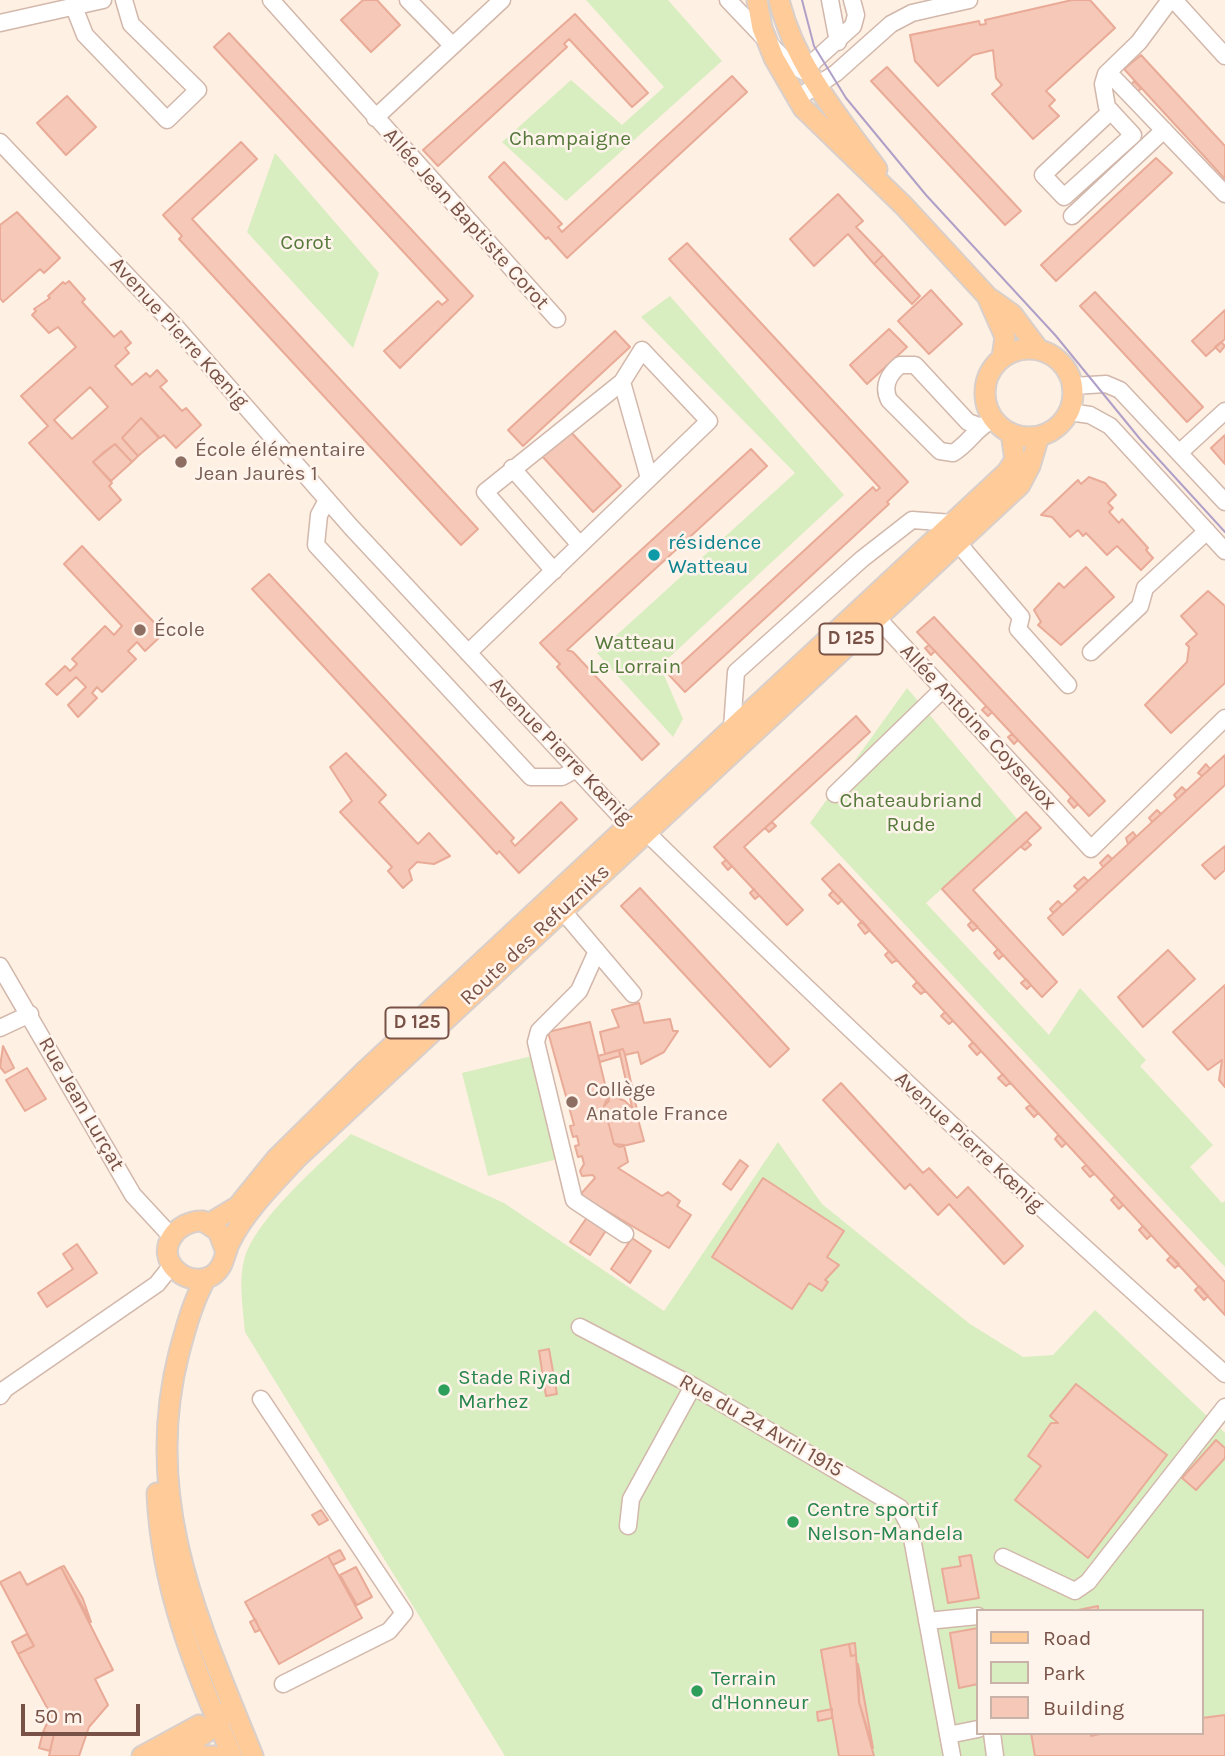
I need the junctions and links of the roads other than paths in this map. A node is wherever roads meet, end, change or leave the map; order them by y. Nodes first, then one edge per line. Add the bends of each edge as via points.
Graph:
1 (103, 0) edge
2 (124, 0) edge
3 (271, 0) edge
4 (408, 0) edge
5 (502, 0) edge
6 (728, 0) edge
7 (757, 0) edge
8 (771, 0) edge
9 (779, 0) edge
10 (830, 0) edge
11 (852, 0) edge
12 (969, 0) edge
13 (1172, 0) edge
14 (74, 7) junction
15 (0, 23) edge
16 (790, 36) junction
17 (767, 40) junction
18 (838, 41) junction
19 (452, 46) junction
20 (1225, 56) edge
21 (777, 65) junction
22 (1108, 72) junction
23 (812, 78) junction
24 (796, 99) junction
25 (1111, 111) junction
26 (375, 118) junction
27 (1164, 130) junction
28 (0, 142) edge
29 (1225, 194) edge
30 (904, 206) junction
31 (1072, 216) dead end
32 (987, 296) junction
33 (557, 319) dead end
34 (1039, 350) junction
35 (1002, 358) junction
36 (622, 382) junction
37 (1073, 386) junction
38 (1225, 411) edge
39 (1069, 412) junction
40 (987, 422) junction
41 (1011, 433) junction
42 (1039, 436) junction
43 (1179, 453) junction
44 (512, 468) junction
45 (649, 478) junction
46 (327, 500) junction
47 (1225, 502) edge
48 (1207, 531) junction
49 (955, 533) junction
50 (580, 545) junction
51 (1225, 551) edge
52 (554, 570) junction
53 (870, 611) junction
54 (1091, 652) dead end
55 (468, 653) junction
56 (1068, 685) dead end
57 (943, 689) junction
58 (1225, 718) edge
59 (732, 729) junction
60 (575, 770) junction
61 (835, 794) dead end
62 (636, 828) junction
63 (562, 910) junction
64 (597, 951) junction
65 (0, 966) edge
66 (633, 994) dead end
67 (30, 1014) junction
68 (0, 1028) edge
69 (210, 1223) junction
70 (625, 1234) dead end
71 (171, 1236) junction
72 (226, 1252) junction
73 (176, 1270) junction
74 (206, 1278) junction
75 (580, 1327) dead end
76 (1225, 1374) edge
77 (693, 1386) junction
78 (0, 1396) edge
79 (261, 1399) dead end
80 (1225, 1407) edge
81 (628, 1526) dead end
82 (1003, 1557) dead end
83 (976, 1616) edge
84 (927, 1621) junction
85 (284, 1684) dead end
86 (228, 1695) junction
87 (218, 1720) junction
88 (976, 1729) edge
89 (948, 1735) junction
90 (992, 1735) edge
91 (245, 1737) junction
92 (142, 1756) edge
93 (173, 1756) edge
94 (187, 1756) edge
95 (214, 1756) edge
96 (232, 1756) edge
97 (253, 1756) edge
98 (952, 1756) edge
99 (995, 1756) edge

1 - 14 street
2 - 14 street via 131,24 198,90 167,120 85,34
3 - 26 street, Allée Jean Baptiste Corot
4 - 19 street
5 - 19 street
6 - 17 street
7 - 17 main road
8 - 16 street via 778,23
9 - 16 main road
10 - 18 street
11 - 18 street via 856,20
12 - 23 street via 912,13 891,24 848,63
13 - 20 street
13 - 22 street
14 - 15 street
16 - 23 main road
17 - 21 main road
17 - 23 street via 786,61
18 - 23 street
19 - 26 street
21 - 23 street
21 - 24 main road
22 - 25 street via 1103,84
22 - 27 street
23 - 24 street
23 - 30 main road
24 - 30 main road
25 - 25 street via 1133,135 1065,197 1043,175
26 - 33 street, Allée Jean Baptiste Corot
27 - 29 street
27 - 31 street
28 - 46 street, Avenue Pierre Kœnig via 175,326
30 - 32 main road
32 - 34 main road via 1012,314
32 - 35 main road via 1005,337
34 - 35 main road via 1014,351
34 - 37 main road via 1061,363
35 - 40 main road via 992,368 985,394
36 - 44 street
36 - 45 street
36 - 45 street via 642,350 709,421
37 - 39 main road
37 - 43 street via 1106,384 1120,390
38 - 43 street
39 - 42 main road via 1056,427
39 - 48 street via 1090,415 1110,426
40 - 40 street via 968,422 915,365 900,365 887,380 889,400 940,450 953,453
40 - 41 main road
41 - 42 main road
41 - 49 main road, D 125 via 1016,453 1012,466
42 - 49 main road, D 125 via 1020,485
43 - 47 street
44 - 50 street
44 - 52 street via 485,492
45 - 50 street
46 - 55 street, Avenue Pierre Kœnig
46 - 60 street via 319,515 316,545 531,777 562,777
48 - 51 street
48 - 54 street via 1145,588 1140,606
49 - 53 main road, D 125
49 - 56 street via 1021,617 1018,629 1025,639
49 - 59 street via 912,520 862,559 736,672
50 - 52 street
52 - 55 street
53 - 57 street, Allée Antoine Coysevox
53 - 59 main road, D 125
53 - 62 main road, D 125
55 - 60 street, Avenue Pierre Kœnig
57 - 58 street, Allée Antoine Coysevox via 1091,849
57 - 61 street
59 - 62 main road, D 125
60 - 62 street, Avenue Pierre Kœnig
62 - 63 main road, Route des Refuzniks
62 - 69 main road, Route des Refuzniks / D 125 via 308,1126 238,1206
62 - 76 street, Avenue Pierre Kœnig via 1090,1255
63 - 64 street
63 - 72 main road, Route des Refuzniks via 298,1157
64 - 66 street
64 - 70 street via 579,991 539,1031 536,1042 573,1200
65 - 67 street, Rue Jean Lurçat
67 - 68 street
67 - 71 street, Rue Jean Lurçat via 133,1195
69 - 71 main road via 184,1223
69 - 72 main road via 223,1238
71 - 73 main road via 168,1254
72 - 74 main road via 220,1268
73 - 74 main road via 195,1279
73 - 78 street
73 - 87 main road via 179,1317 157,1416 158,1511 177,1621
74 - 86 main road via 193,1305 174,1372 168,1466 179,1558 199,1625
75 - 77 street, Rue du 24 Avril 1915
77 - 81 street via 632,1499
77 - 84 street, Rue du 24 Avril 1915 via 900,1508 910,1527
79 - 85 street via 404,1613 389,1631
80 - 82 street via 1088,1582 1075,1591
83 - 84 street
84 - 89 street, Rue du 24 Avril 1915
86 - 87 main road
86 - 91 main road
87 - 91 main road via 232,1724
87 - 92 main road
87 - 93 main road
87 - 96 main road
88 - 89 street
89 - 98 street, Rue du 24 Avril 1915
90 - 99 street
91 - 97 main road
94 - 95 main road

